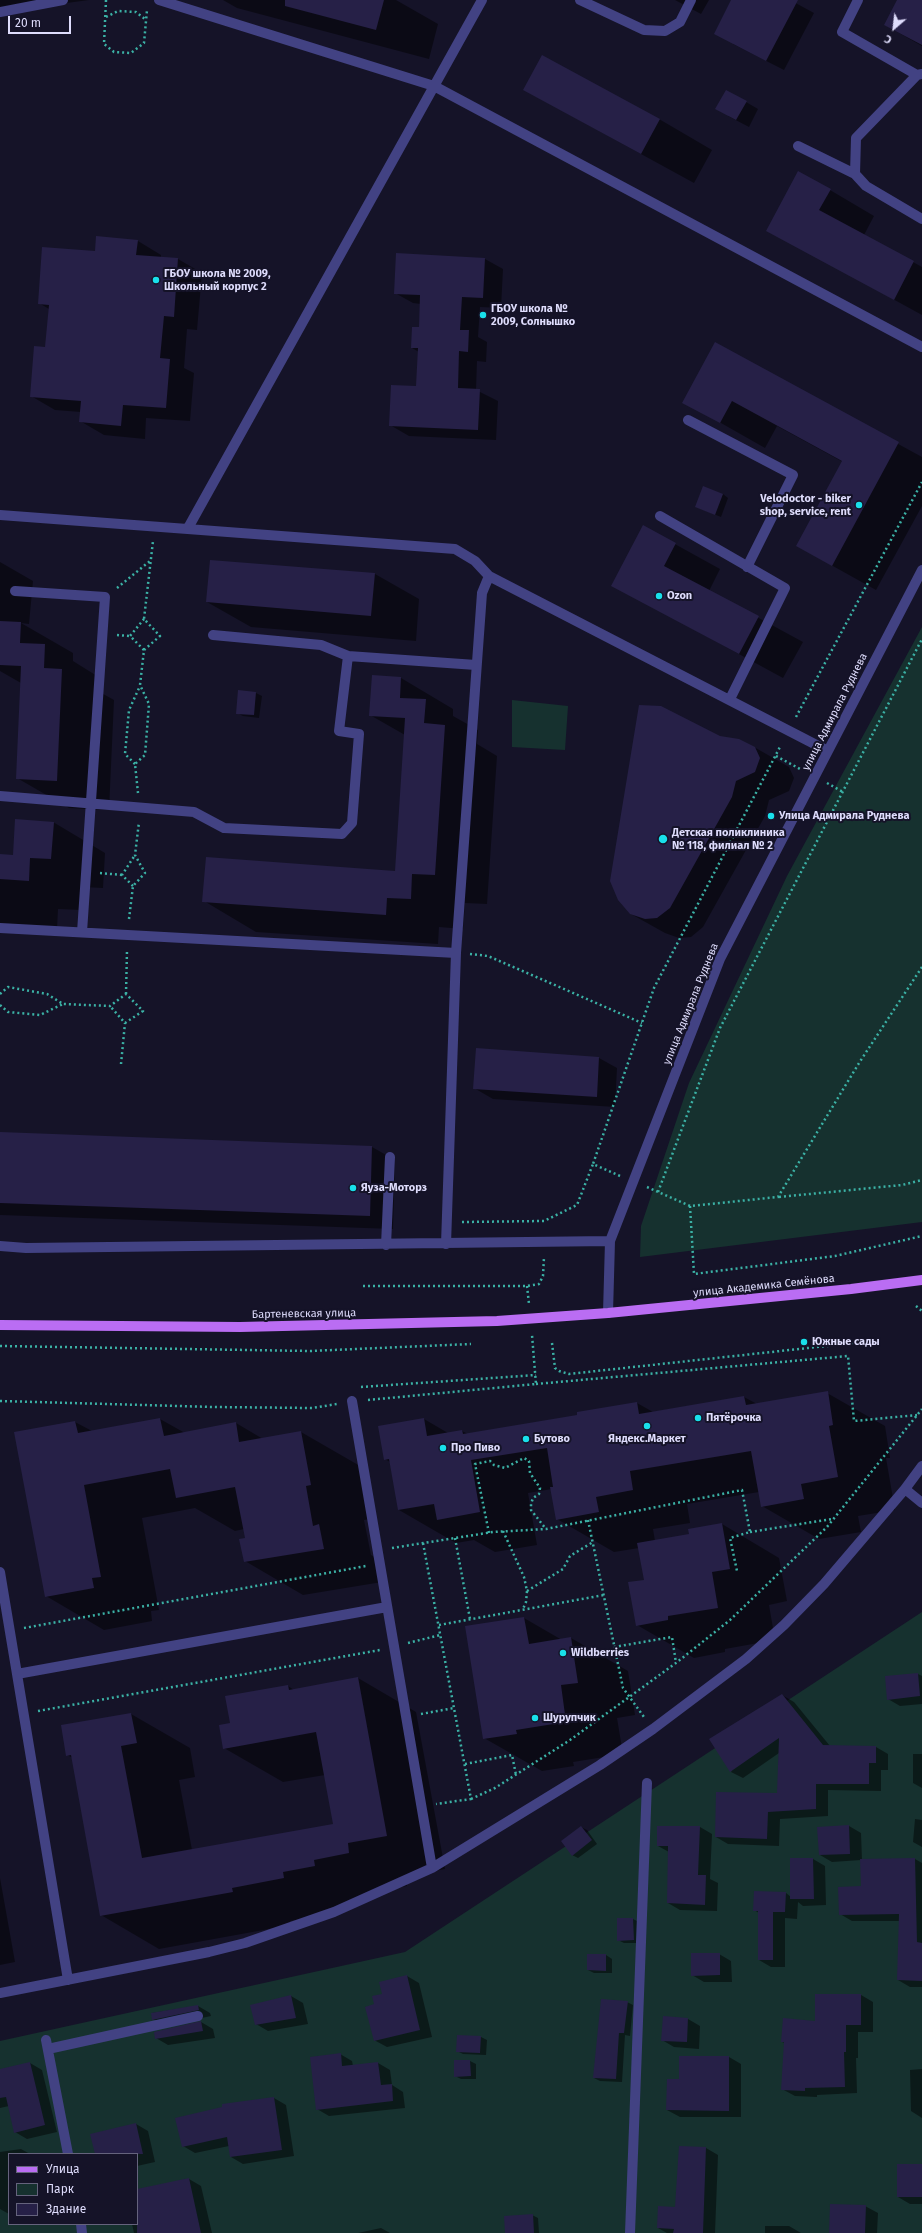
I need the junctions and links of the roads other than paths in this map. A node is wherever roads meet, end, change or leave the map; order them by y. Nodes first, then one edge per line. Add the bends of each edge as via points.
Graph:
1 (63, 0) edge
2 (160, 0) edge
3 (482, 0) edge
4 (580, 0) edge
5 (691, 0) edge
6 (858, 0) edge
7 (0, 12) edge
8 (919, 75) edge
9 (434, 86) junction
10 (798, 146) dead end
11 (855, 174) junction
12 (922, 219) edge
13 (922, 347) edge
14 (688, 420) dead end
15 (0, 515) edge
16 (660, 516) dead end
17 (188, 528) junction
18 (747, 567) junction
19 (922, 570) edge
20 (488, 576) junction
21 (15, 591) dead end
22 (213, 635) dead end
23 (348, 656) junction
24 (476, 665) junction
25 (730, 699) junction
26 (828, 751) junction
27 (0, 796) edge
28 (91, 803) junction
29 (0, 928) edge
30 (82, 932) junction
31 (456, 953) junction
32 (390, 1156) dead end
33 (610, 1241) junction
34 (446, 1244) junction
35 (386, 1245) junction
36 (0, 1246) edge
37 (920, 1282) edge
38 (608, 1313) junction
39 (0, 1325) edge
40 (352, 1401) road end
41 (922, 1466) edge
42 (905, 1489) junction
43 (922, 1503) edge
44 (0, 1572) edge
45 (387, 1607) junction
46 (17, 1674) junction
47 (647, 1783) dead end
48 (432, 1868) junction
49 (68, 1980) junction
50 (0, 1993) edge
51 (198, 2016) dead end
52 (68, 2153) edge
53 (630, 2233) edge

1 - 7 street
2 - 9 street
3 - 9 street
4 - 5 street via 644,30 665,31 680,22
6 - 8 street via 842,32
8 - 11 street via 856,138
9 - 13 street
9 - 17 street
10 - 11 street
11 - 12 street via 866,186
14 - 18 street via 793,475
15 - 17 street
16 - 18 street
17 - 20 street via 456,549 475,560
18 - 25 street via 784,588
19 - 26 street, улица Адмирала Руднева
20 - 24 street via 482,593
20 - 25 street
21 - 28 street via 105,597
22 - 23 street via 322,644
23 - 24 street
23 - 28 street via 339,731 359,734 352,823 342,834 224,828 194,812
24 - 31 street
25 - 26 street
26 - 33 street, улица Адмирала Руднева via 720,959
27 - 28 street
28 - 30 street
29 - 30 street
30 - 31 street
31 - 34 street
32 - 35 street
33 - 34 street
33 - 38 street, улица Адмирала Руднева
34 - 35 street
35 - 36 street via 26,1248
37 - 38 main road, улица Академика Семёнова
38 - 39 main road, Бартеневская улица via 497,1321 240,1327
40 - 45 street
41 - 42 street
42 - 43 street
42 - 48 street via 848,1557 784,1625 746,1659 653,1729 549,1797
44 - 46 street
45 - 46 street
45 - 48 street
46 - 49 street
47 - 53 street
48 - 49 street via 334,1912 245,1942 208,1952
49 - 50 street
51 - 52 street via 47,2045

